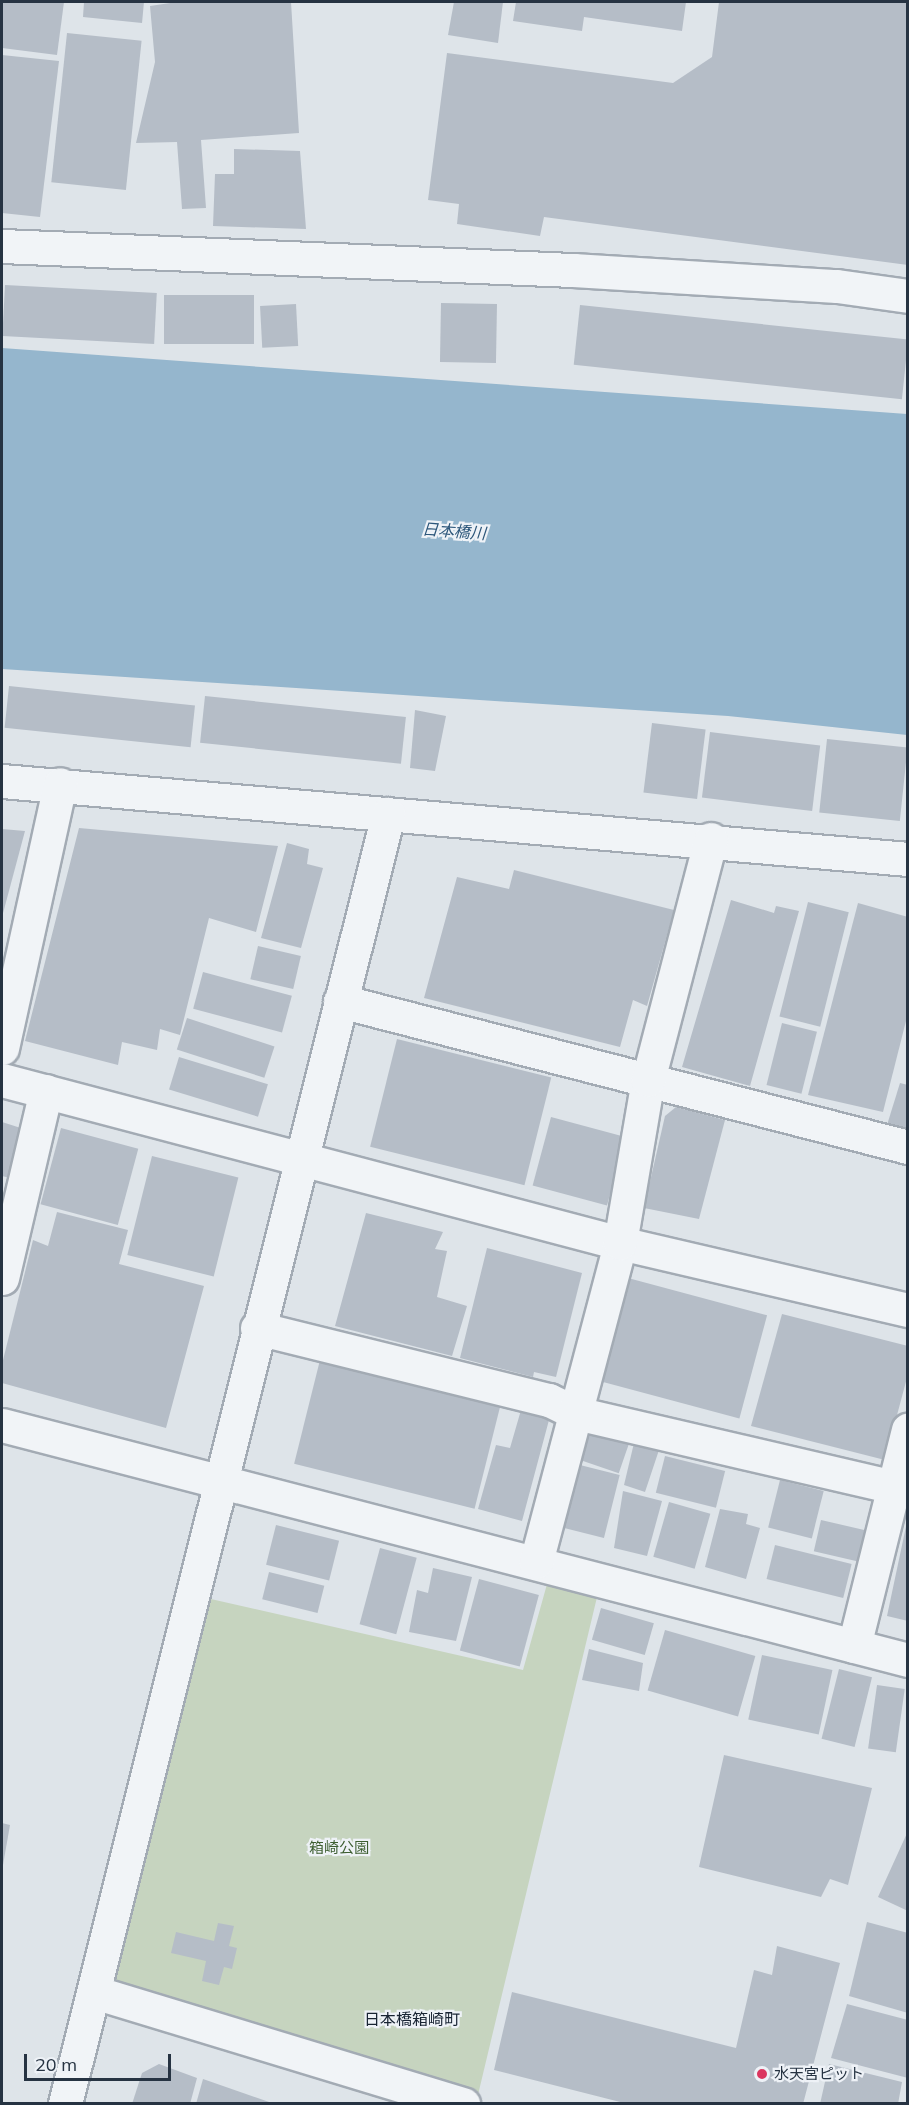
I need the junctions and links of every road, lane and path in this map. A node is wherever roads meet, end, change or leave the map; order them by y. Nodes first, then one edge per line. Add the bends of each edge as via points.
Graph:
1 (2, 246) edge
2 (908, 296) edge
3 (2, 781) edge
4 (60, 784) junction
5 (388, 814) junction
6 (711, 838) junction
7 (908, 859) edge
8 (340, 1001) junction
9 (2, 1048) edge
10 (2, 1080) edge
11 (648, 1080) junction
12 (46, 1091) junction
13 (908, 1147) edge
14 (300, 1156) junction
15 (620, 1243) junction
16 (2, 1278) edge
17 (908, 1310) edge
18 (257, 1328) junction
19 (576, 1413) junction
20 (2, 1425) edge
21 (908, 1430) edge
22 (219, 1481) junction
23 (901, 1488) edge
24 (536, 1562) junction
25 (854, 1646) junction
26 (908, 1660) edge
27 (94, 1992) junction
28 (65, 2103) edge
29 (463, 2103) edge

1 - 2 street via 573,270 837,286
3 - 4 street
4 - 5 street
4 - 9 street
5 - 6 street
5 - 8 street
6 - 7 street
6 - 11 street
8 - 11 street
8 - 14 street
10 - 12 street
11 - 13 street
11 - 15 street
12 - 14 street
12 - 16 street
14 - 15 street
14 - 18 street
15 - 17 street
15 - 19 street
18 - 19 street via 549,1400
18 - 22 street
19 - 23 street
19 - 24 street
20 - 22 street
21 - 23 street
22 - 24 street
22 - 27 street
23 - 25 street
24 - 25 street
25 - 26 street
27 - 28 street
27 - 29 street

